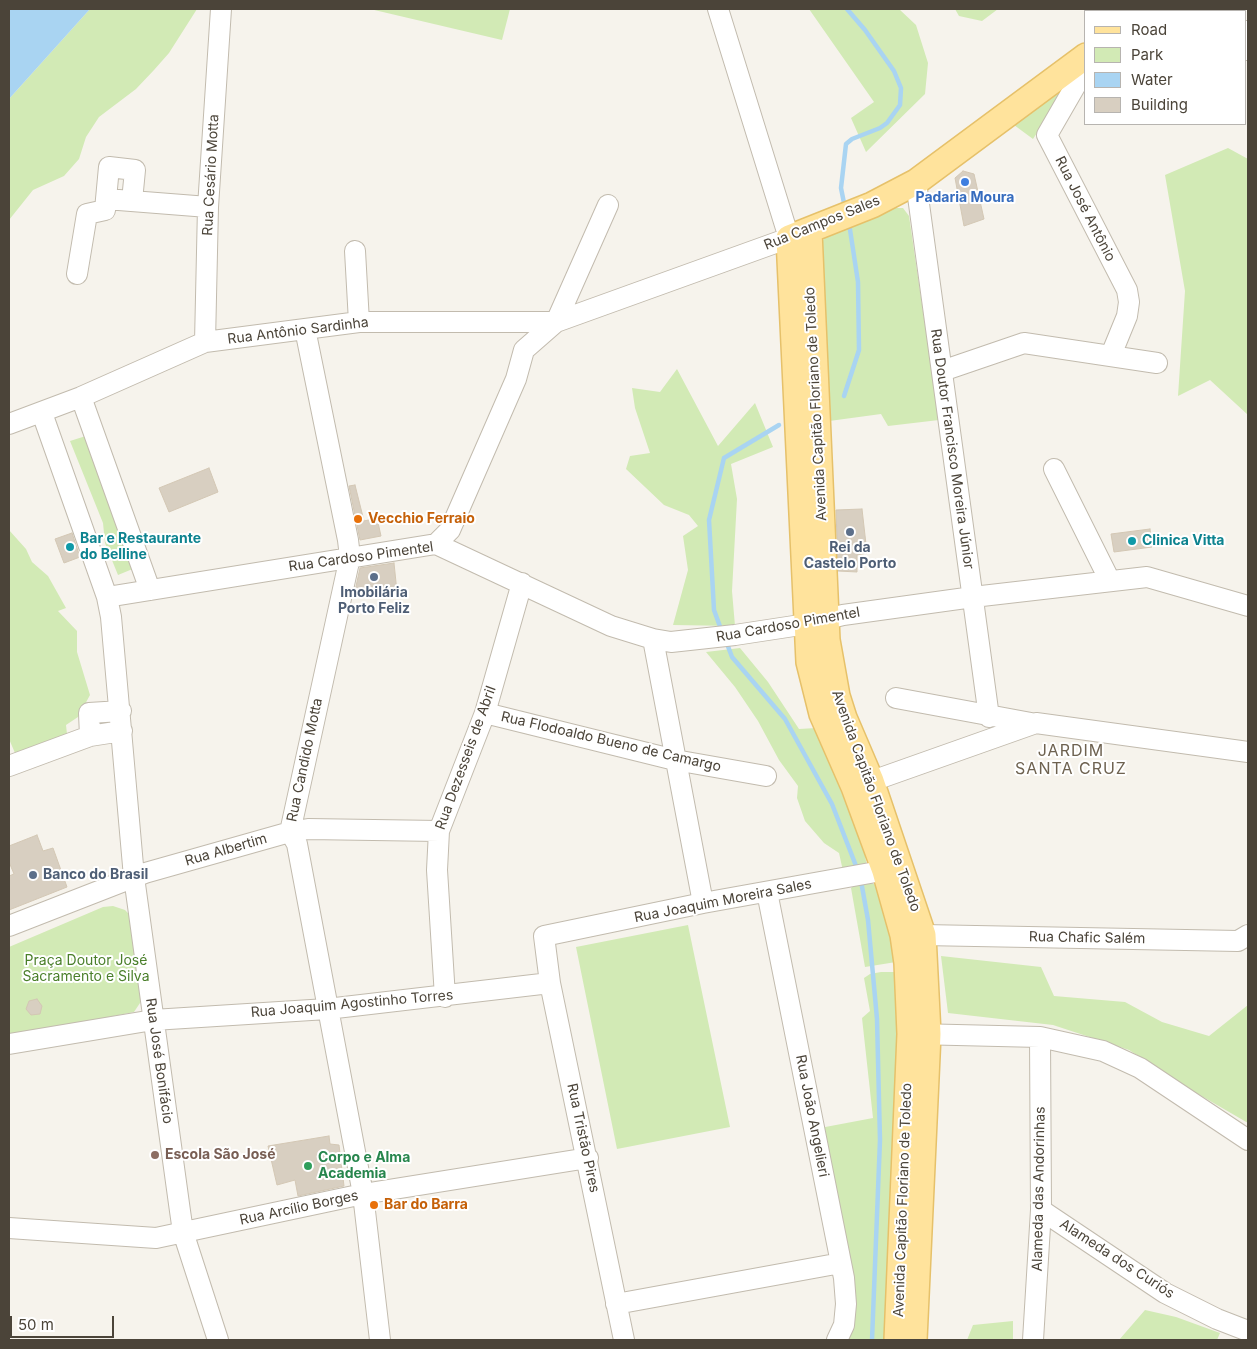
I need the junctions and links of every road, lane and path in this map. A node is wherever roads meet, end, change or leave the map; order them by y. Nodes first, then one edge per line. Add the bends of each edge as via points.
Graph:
1 (221, 9) edge
2 (718, 9) edge
3 (1080, 62) edge
4 (916, 182) junction
5 (106, 199) junction
6 (132, 201) junction
7 (608, 206) dead end
8 (208, 207) junction
9 (799, 234) junction
10 (355, 250) dead end
11 (77, 274) dead end
12 (359, 322) junction
13 (556, 322) junction
14 (305, 329) junction
15 (205, 342) junction
16 (1111, 355) junction
17 (1157, 363) dead end
18 (942, 371) junction
19 (82, 397) junction
20 (42, 413) junction
21 (9, 424) edge
22 (1054, 469) dead end
23 (810, 493) junction
24 (436, 544) junction
25 (350, 557) junction
26 (1110, 581) junction
27 (522, 583) junction
28 (150, 590) junction
29 (107, 597) junction
30 (973, 597) junction
31 (1248, 606) edge
32 (816, 622) junction
33 (653, 640) junction
34 (896, 698) dead end
35 (120, 711) junction
36 (485, 713) junction
37 (989, 716) junction
38 (1036, 723) junction
39 (122, 731) junction
40 (90, 736) junction
41 (1248, 752) edge
42 (675, 760) junction
43 (9, 766) edge
44 (766, 776) dead end
45 (863, 784) junction
46 (439, 831) junction
47 (290, 832) junction
48 (885, 870) junction
49 (134, 877) junction
50 (767, 892) junction
51 (704, 903) junction
52 (9, 926) edge
53 (1248, 934) edge
54 (924, 935) junction
55 (544, 936) joint
56 (550, 982) junction
57 (445, 997) junction
58 (327, 1009) junction
59 (153, 1020) junction
60 (919, 1034) junction
61 (1040, 1037) junction
62 (9, 1044) edge
63 (1248, 1140) edge
64 (588, 1158) junction
65 (363, 1194) junction
66 (1041, 1210) junction
67 (9, 1228) edge
68 (184, 1232) junction
69 (841, 1263) junction
70 (616, 1304) junction
71 (1248, 1331) edge
72 (218, 1340) edge
73 (380, 1340) edge
74 (624, 1340) edge
75 (837, 1340) edge
76 (897, 1340) edge
77 (914, 1340) edge
78 (1034, 1340) edge

1 - 8 street, Rua Cesário Motta
2 - 9 street
3 - 4 main road, Rua Campos Sales
3 - 16 street, Rua José Antônio via 1077,83 1047,135 1127,290 1127,316
4 - 9 main road, Rua Campos Sales via 872,205
4 - 18 street, Rua Doutor Francisco Moreira Júnior
5 - 6 street
5 - 6 street via 109,167 135,170
5 - 11 street via 105,210 87,214
6 - 8 street
7 - 13 street
8 - 15 street, Rua Cesário Motta
9 - 13 street, Rua Campos Sales
9 - 23 main road, Avenida Capitão Floriano de Toledo via 817,413
9 - 23 main road, Avenida Capitão Floriano de Toledo via 796,399 798,432
10 - 12 street
12 - 13 street, Rua Antônio Sardinha
12 - 14 street, Rua Antônio Sardinha
13 - 24 street via 524,350 516,379 450,530
14 - 15 street, Rua Antônio Sardinha
14 - 25 street, Rua Candido Motta
15 - 19 street, Rua Antônio Sardinha
16 - 17 street
16 - 18 street via 1024,343
18 - 30 street, Rua Doutor Francisco Moreira Júnior
19 - 20 street, Rua Antônio Sardinha
19 - 28 street
20 - 21 street, Rua Antônio Sardinha
20 - 29 street, Rua José Bonifácio
22 - 26 street
23 - 32 main road, Avenida Capitão Floriano de Toledo
24 - 25 street, Rua Cardoso Pimentel
24 - 27 street, Rua Cardoso Pimentel
25 - 28 street, Rua Cardoso Pimentel
25 - 47 street, Rua Candido Motta
26 - 30 street, Rua Cardoso Pimentel
26 - 31 street, Rua Cardoso Pimentel via 1147,576
27 - 33 street, Rua Cardoso Pimentel via 611,626
27 - 36 street, Rua Dezesseis de Abril
28 - 29 street, Rua Cardoso Pimentel
29 - 35 street, Rua José Bonifácio
30 - 32 street, Rua Cardoso Pimentel
30 - 37 street, Rua Doutor Francisco Moreira Júnior
32 - 33 street, Rua Cardoso Pimentel via 735,636 671,642
32 - 45 main road, Avenida Capitão Floriano de Toledo via 827,640 837,696
33 - 42 street
34 - 37 street
35 - 39 street, Rua José Bonifácio
35 - 40 street via 88,713
36 - 42 street, Rua Flodoaldo Bueno de Camargo
36 - 46 street, Rua Dezesseis de Abril
37 - 38 street
38 - 41 street
38 - 45 street
39 - 40 street
39 - 49 street, Rua José Bonifácio
40 - 43 street
42 - 44 street, Rua Flodoaldo Bueno de Camargo
42 - 51 street
45 - 48 main road, Avenida Capitão Floriano de Toledo
46 - 47 street, Rua Albertim via 308,829
46 - 57 street, Rua Dezesseis de Abril via 437,870
47 - 49 street, Rua Albertim
47 - 58 street, Rua Candido Motta via 297,844
48 - 50 street, Rua Joaquim Moreira Sales
48 - 54 main road, Avenida Capitão Floriano de Toledo
48 - 60 main road, Avenida Capitão Floriano de Toledo via 903,935
49 - 52 street, Rua Albertim
49 - 59 street, Rua José Bonifácio
50 - 51 street, Rua Joaquim Moreira Sales
50 - 69 street, Rua João Angelieri
51 - 55 street, Rua Joaquim Moreira Sales
53 - 54 street, Rua Chafic Salém via 1238,941
54 - 60 main road, Avenida Capitão Floriano de Toledo
55 - 56 street, Rua Tristão Pires
56 - 57 street, Rua Joaquim Agostinho Torres
56 - 64 street, Rua Tristão Pires
57 - 58 street, Rua Joaquim Agostinho Torres
58 - 59 street, Rua Joaquim Agostinho Torres
58 - 65 street, Rua Candido Motta
59 - 62 street, Rua Joaquim Agostinho Torres
59 - 68 street, Rua José Bonifácio
60 - 61 street
60 - 76 main road, Avenida Capitão Floriano de Toledo
60 - 77 main road, Avenida Capitão Floriano de Toledo
61 - 63 street via 1103,1051 1140,1068
61 - 66 street, Alameda das Andorinhas
64 - 65 street, Rua Arcílio Borges
64 - 70 street, Rua Tristão Pires
65 - 68 street, Rua Arcílio Borges
65 - 73 street, Rua Candido Motta
66 - 71 street, Alameda dos Curiós via 1164,1293
66 - 78 street, Alameda das Andorinhas
67 - 68 street, Rua Arcílio Borges via 156,1238
68 - 72 street, Rua José Bonifácio
69 - 70 street
69 - 75 street, Rua João Angelieri via 846,1304 844,1325
70 - 74 street, Rua Tristão Pires

